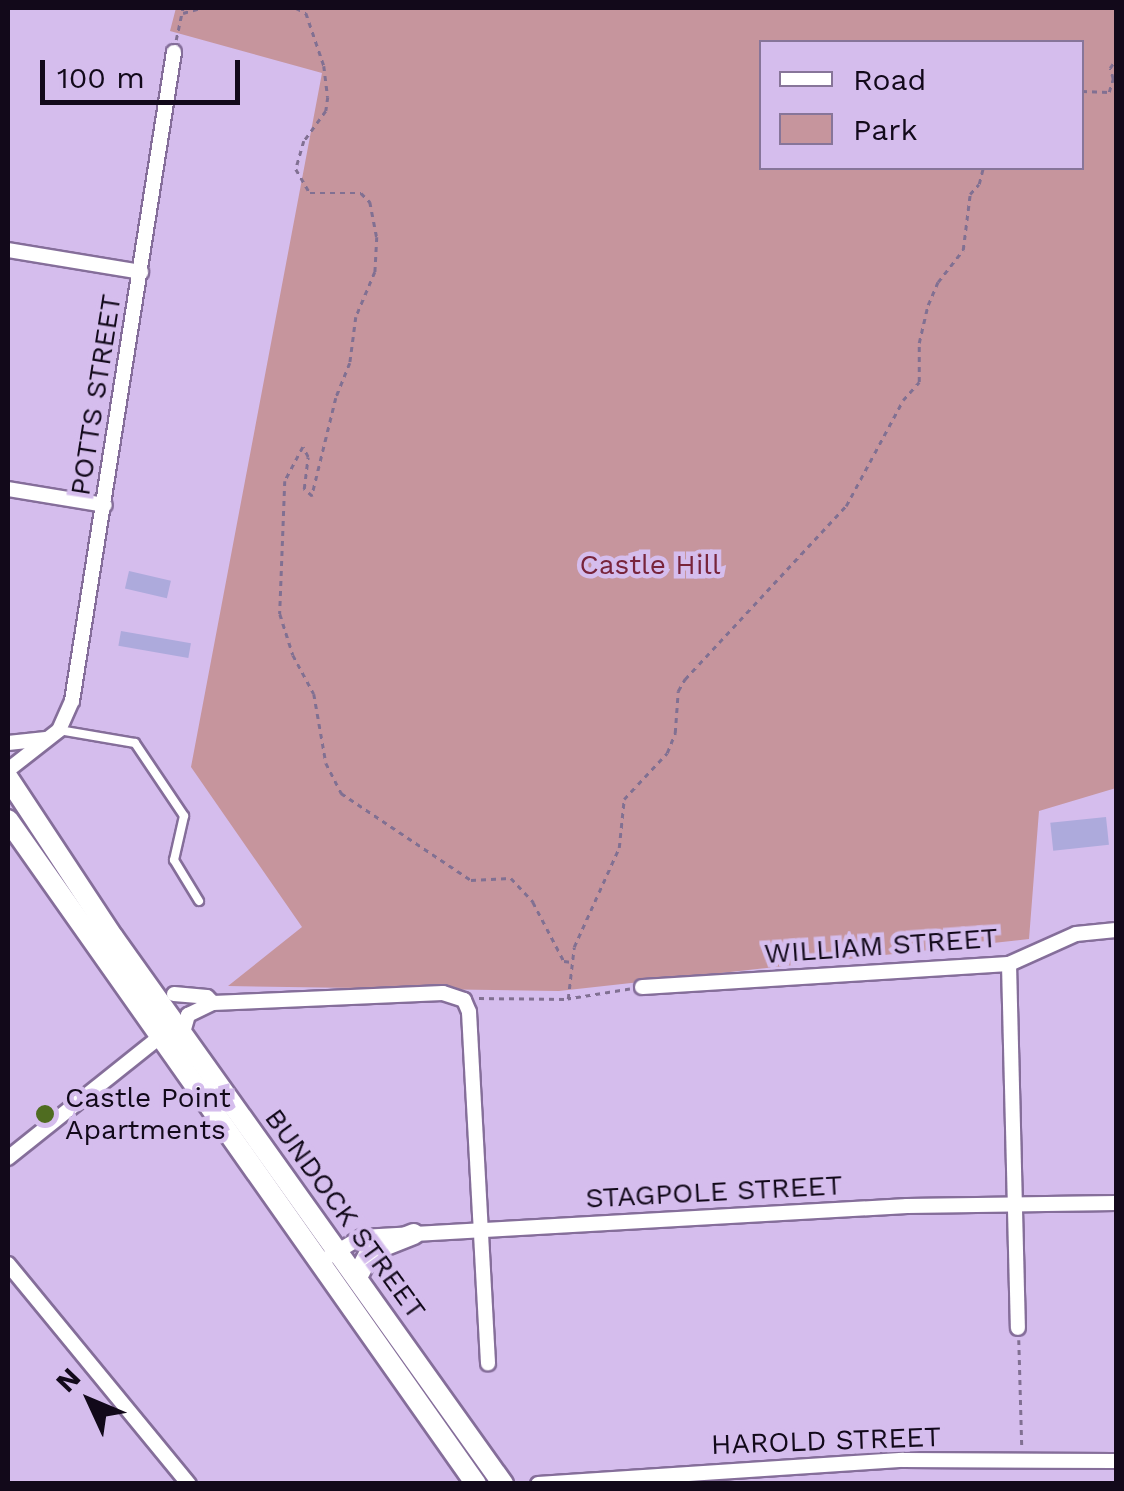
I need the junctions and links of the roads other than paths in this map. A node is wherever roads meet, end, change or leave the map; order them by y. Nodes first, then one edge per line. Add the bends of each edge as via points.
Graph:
1 (174, 52) road end
2 (8, 250) edge
3 (141, 272) junction
4 (8, 489) edge
5 (104, 504) junction
6 (55, 734) junction
7 (8, 744) edge
8 (8, 770) edge
9 (8, 778) edge
10 (8, 820) edge
11 (199, 901) dead end
12 (1116, 930) edge
13 (1009, 964) junction
14 (642, 987) road end
15 (174, 994) dead end
16 (213, 1003) junction
17 (177, 1028) junction
18 (161, 1040) junction
19 (8, 1158) edge
20 (1014, 1203) junction
21 (1116, 1203) edge
22 (480, 1230) junction
23 (414, 1234) junction
24 (330, 1256) junction
25 (8, 1264) edge
26 (357, 1277) junction
27 (1018, 1328) road end
28 (488, 1363) dead end
29 (1116, 1461) edge
30 (462, 1474) edge
31 (188, 1484) edge
32 (476, 1484) edge
33 (503, 1484) edge
34 (538, 1484) edge

1 - 3 street, POTTS STREET
2 - 3 street
3 - 5 street, POTTS STREET
4 - 5 street
5 - 6 street, POTTS STREET via 78,674
6 - 7 street
6 - 8 street
6 - 11 lane via 135,743 184,816 174,860
9 - 17 main road, BUNDOCK STREET
10 - 18 main road, BUNDOCK STREET
12 - 13 street, WILLIAM STREET via 1076,934
13 - 14 street, WILLIAM STREET
13 - 20 street
15 - 16 street
16 - 17 street
16 - 22 street via 455,993 467,1003
17 - 18 street
17 - 24 main road, BUNDOCK STREET
18 - 19 street
18 - 24 main road, BUNDOCK STREET
20 - 21 street, STAGPOLE STREET
20 - 22 street, STAGPOLE STREET
20 - 27 street
22 - 23 street, STAGPOLE STREET
22 - 28 street
23 - 24 street, STAGPOLE STREET via 362,1236
23 - 26 main road via 371,1251
24 - 26 main road, BUNDOCK STREET
24 - 30 main road, BUNDOCK STREET
25 - 31 street
26 - 33 main road, BUNDOCK STREET
29 - 34 street, HAROLD STREET via 903,1460
30 - 32 main road, BUNDOCK STREET

